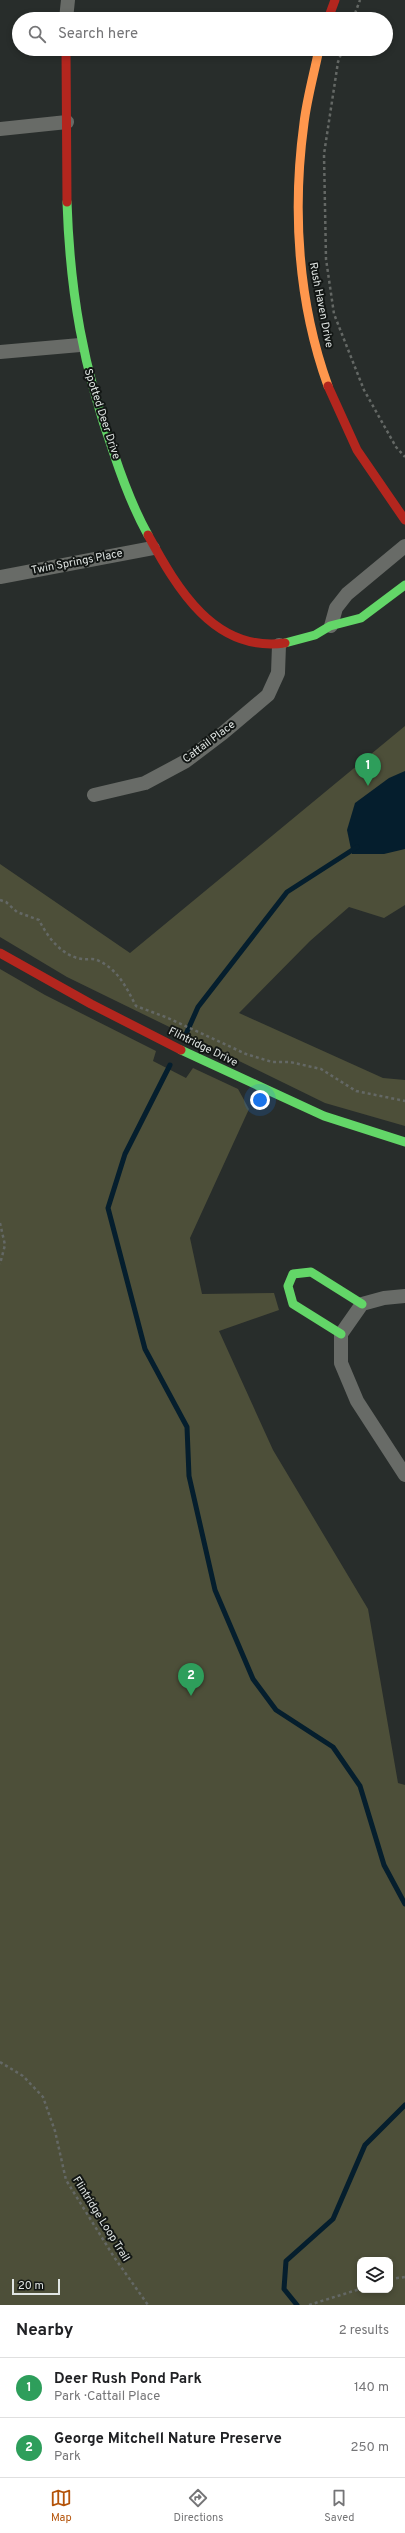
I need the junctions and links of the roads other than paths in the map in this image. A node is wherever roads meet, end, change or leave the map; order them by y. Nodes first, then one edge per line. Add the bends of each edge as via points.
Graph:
1 (68, 0) edge
2 (335, 0) edge
3 (67, 12) edge
4 (331, 12) edge
5 (66, 56) edge
6 (318, 56) edge
7 (67, 122) junction
8 (0, 129) edge
9 (80, 345) junction
10 (0, 352) edge
11 (405, 520) edge
12 (405, 546) edge
13 (153, 548) junction
14 (0, 577) edge
15 (405, 585) edge
16 (331, 626) junction
17 (279, 645) junction
18 (94, 795) dead end
19 (0, 953) edge
20 (405, 1142) edge
21 (405, 1296) edge
22 (362, 1304) junction
23 (341, 1334) junction
24 (405, 1475) edge

1 - 3 street
2 - 4 street
5 - 7 street, Spotted Deer Drive
6 - 11 street, Rush Haven Drive via 304,124 301,159 298,236 302,279 315,345 336,410 350,439
7 - 8 street
7 - 9 street, Spotted Deer Drive via 67,224 72,290
9 - 10 street
9 - 13 street, Spotted Deer Drive via 103,424
12 - 16 street via 347,594 336,608
13 - 14 street, Twin Springs Place
13 - 17 street, Spotted Deer Drive via 178,586 209,622 228,634 248,642
15 - 16 street, Spotted Deer Drive via 356,620
16 - 17 street, Spotted Deer Drive via 313,636
17 - 18 street, Cattail Place via 278,673 268,696 223,733 186,761 145,783
19 - 20 street, Flintridge Drive via 78,999 212,1065 329,1118
21 - 22 street
22 - 23 street
22 - 23 street via 311,1272 293,1274 288,1286 292,1304
23 - 24 street via 341,1363 358,1401

